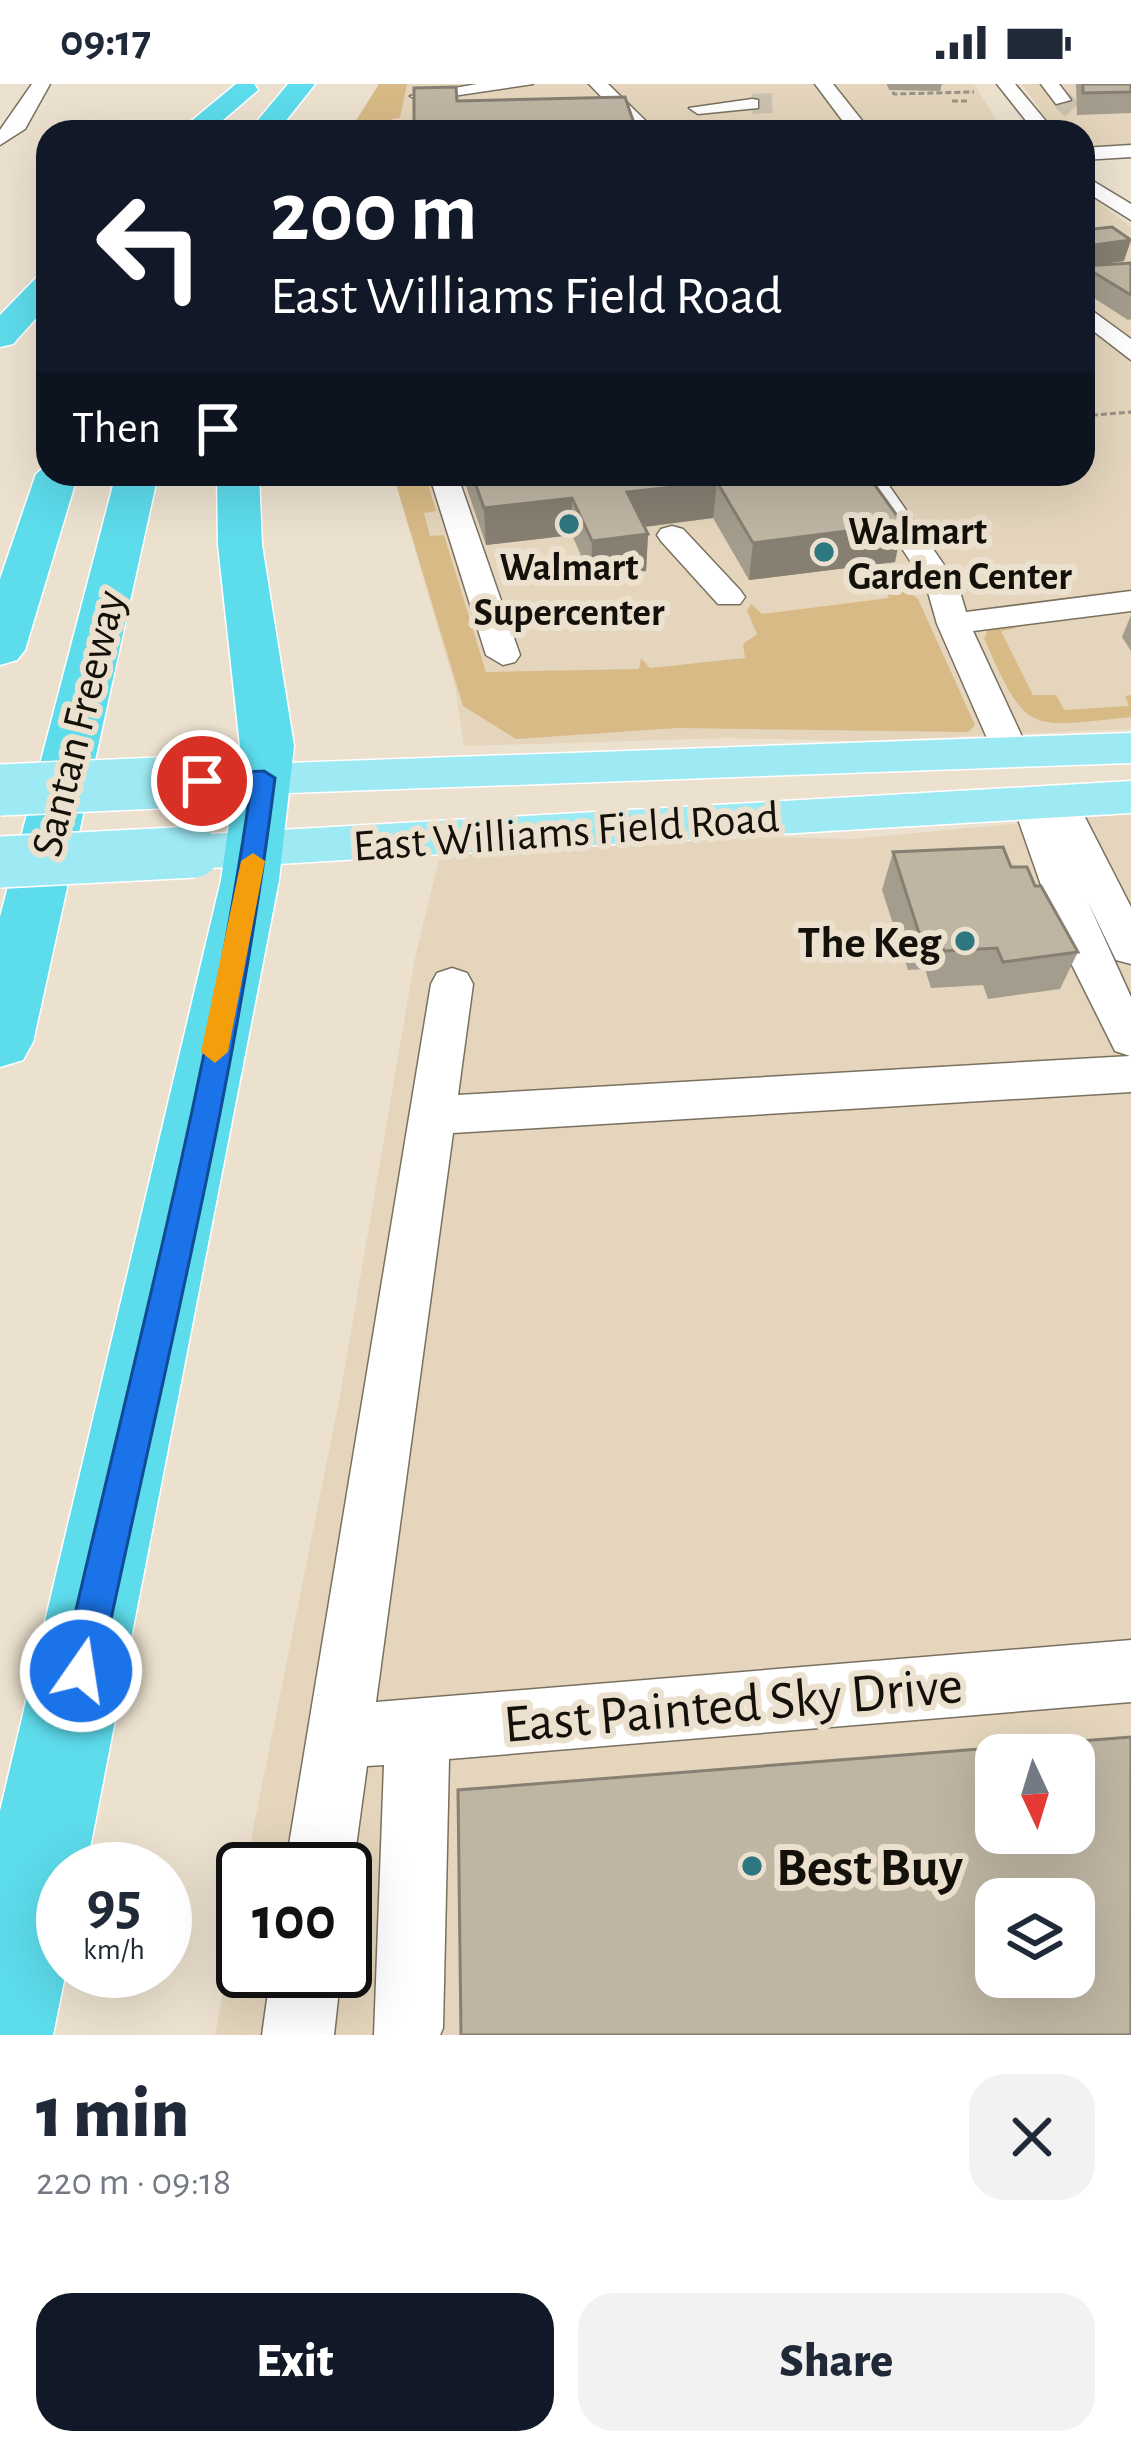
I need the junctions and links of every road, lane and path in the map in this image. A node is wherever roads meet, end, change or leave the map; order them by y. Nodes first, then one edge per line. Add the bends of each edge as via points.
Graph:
1 (41, 84) edge
2 (304, 84) edge
3 (524, 84) edge
4 (598, 84) edge
5 (824, 84) edge
6 (888, 84) edge
7 (1006, 84) edge
8 (247, 87) edge
9 (971, 91) edge
10 (756, 94) tunnel mouth
11 (419, 95) edge
12 (693, 101) dead end
13 (207, 120) edge
14 (224, 120) edge
15 (272, 120) edge
16 (284, 120) edge
17 (635, 120) edge
18 (852, 120) edge
19 (1006, 120) edge
20 (1035, 120) tunnel mouth
21 (0, 140) edge
22 (1131, 151) edge
23 (1095, 156) edge
24 (1095, 167) edge
25 (1095, 189) edge
26 (1131, 195) edge
27 (1131, 214) edge
28 (36, 298) edge
29 (1095, 301) edge
30 (0, 336) edge
31 (1131, 352) edge
32 (1131, 412) edge
33 (1095, 415) edge
34 (53, 486) edge
35 (134, 486) edge
36 (239, 486) edge
37 (447, 486) edge
38 (875, 486) edge
39 (672, 535) dead end
40 (729, 597) dead end
41 (1131, 602) edge
42 (953, 624) junction
43 (0, 650) edge
44 (503, 656) dead end
45 (1131, 748) edge
46 (1012, 754) junction
47 (1131, 760) edge
48 (0, 790) edge
49 (1131, 797) edge
50 (1045, 801) junction
51 (237, 826) junction
52 (0, 862) edge
53 (1131, 949) edge
54 (452, 983) dead end
55 (1131, 1039) edge
56 (0, 1042) edge
57 (1131, 1074) edge
58 (436, 1115) junction
59 (1131, 1671) edge
60 (418, 1730) junction
61 (335, 1737) junction
62 (322, 1842) edge
63 (303, 1998) edge
64 (407, 2028) dead end
65 (0, 2035) edge
66 (298, 2035) edge

1 - 21 street
2 - 15 highway
2 - 16 highway
3 - 11 street
4 - 17 street
5 - 18 street
6 - 9 path via 894,94
7 - 20 street
8 - 13 highway
8 - 14 highway
9 - 9 path via 969,102 951,98
9 - 19 street
10 - 12 street
22 - 23 street
24 - 26 street
25 - 27 street
28 - 30 highway
29 - 31 street
32 - 33 path
34 - 43 highway, Santan Freeway
35 - 56 highway, Santan Freeway
36 - 51 highway via 267,746
37 - 44 street
38 - 42 street via 934,570
39 - 40 street
41 - 42 street
42 - 46 street
45 - 46 main road, East Williams Field Road
46 - 51 main road, East Williams Field Road
47 - 50 main road via 1047,776
48 - 51 main road, East Williams Field Road, bridge via 202,781
49 - 50 main road, East Williams Field Road
50 - 51 main road, East Williams Field Road
50 - 53 street
50 - 55 street via 1083,945
51 - 52 main road, East Williams Field Road, bridge
51 - 65 highway via 172,1261
54 - 58 street
57 - 58 street
58 - 61 street
59 - 60 street, East Painted Sky Drive
60 - 61 street, East Painted Sky Drive
60 - 64 street
61 - 62 street
63 - 66 street

